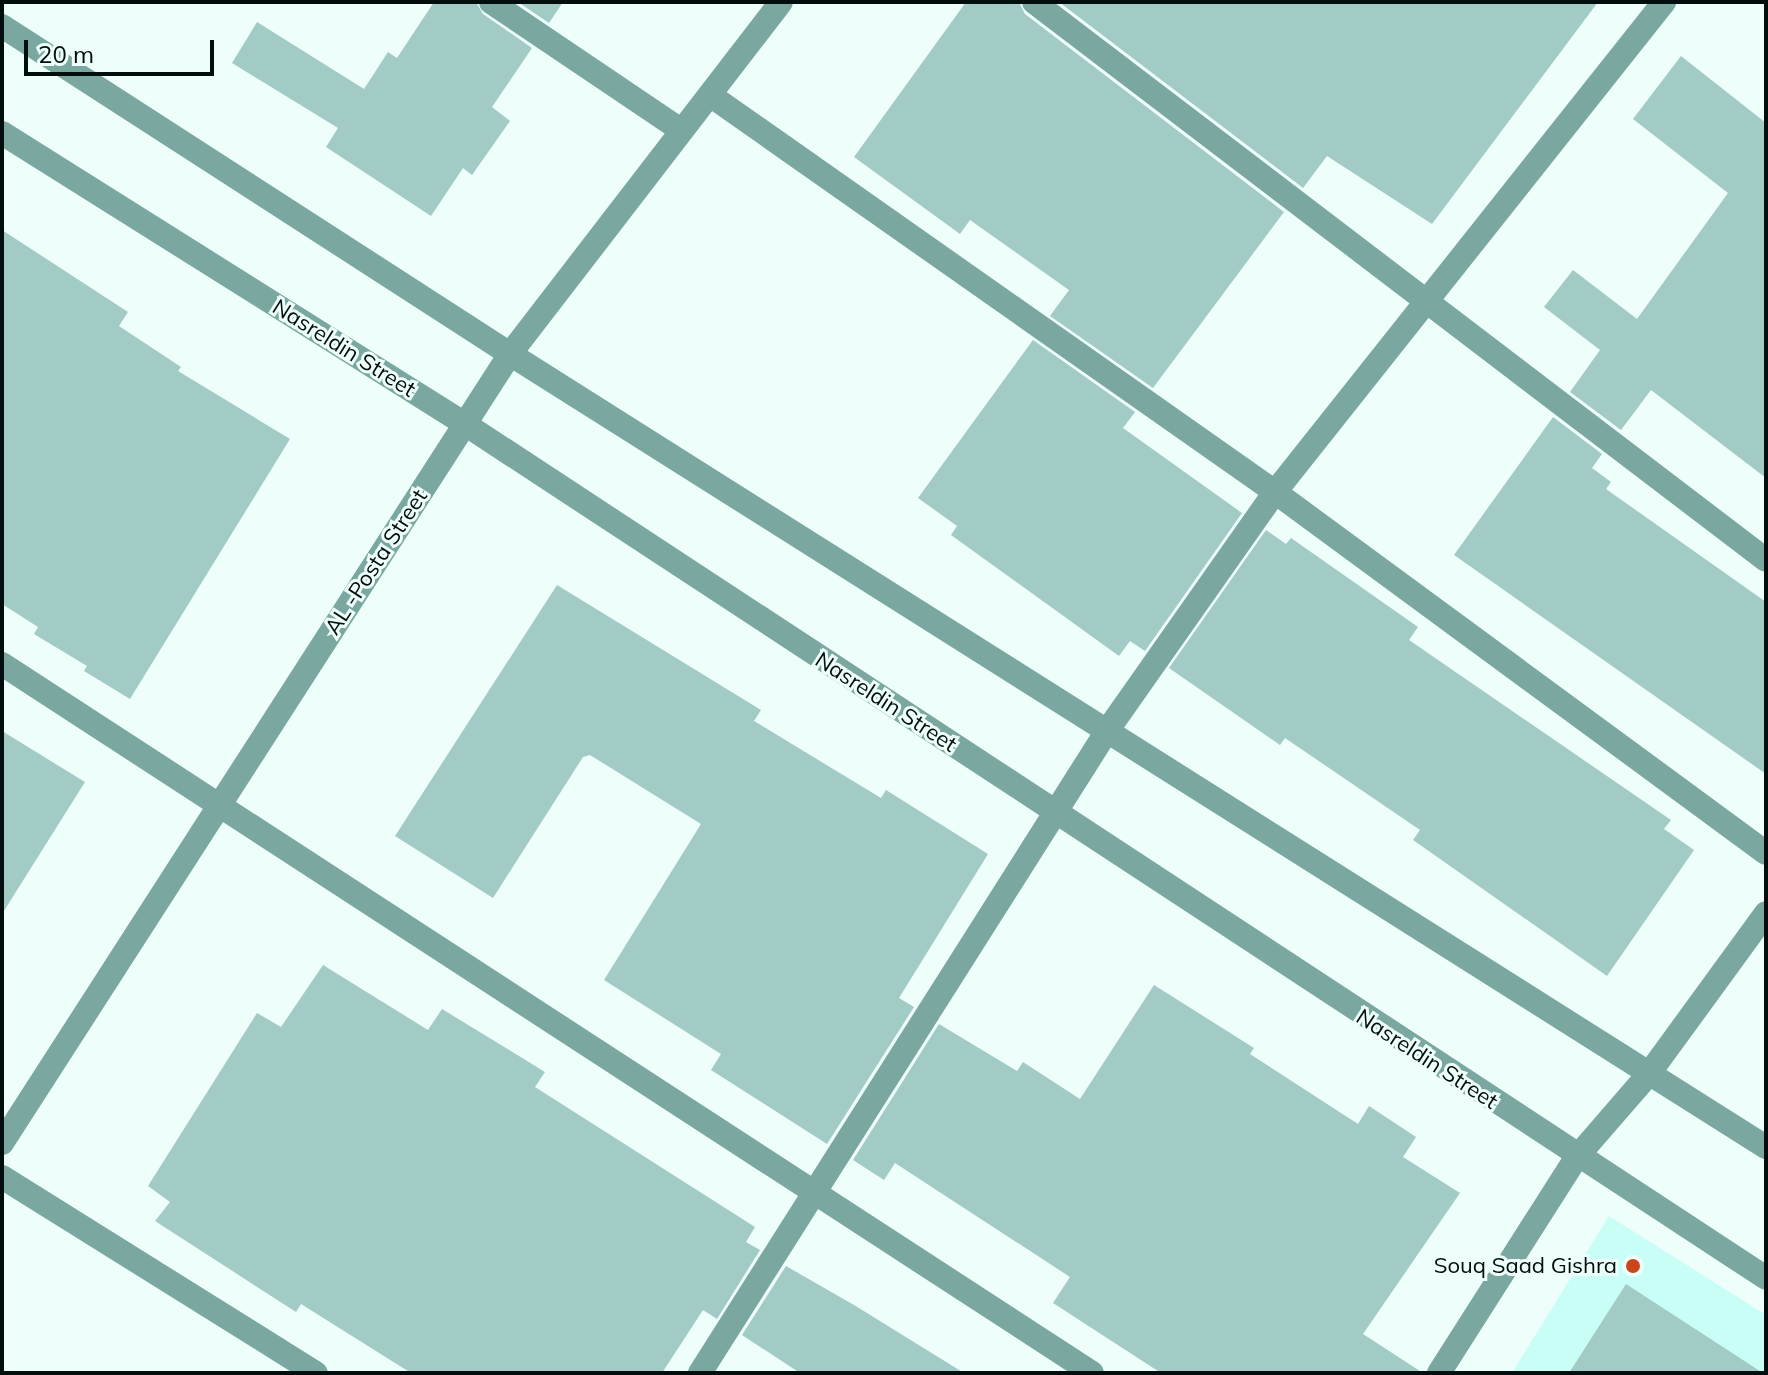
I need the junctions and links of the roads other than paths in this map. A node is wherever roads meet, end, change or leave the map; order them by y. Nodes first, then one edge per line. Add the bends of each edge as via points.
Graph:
1 (491, 2) edge
2 (781, 2) edge
3 (1034, 2) edge
4 (1664, 2) edge
5 (2, 26) edge
6 (710, 95) junction
7 (682, 131) junction
8 (2, 133) edge
9 (1427, 301) junction
10 (510, 354) junction
11 (465, 424) junction
12 (1275, 492) junction
13 (1766, 560) edge
14 (2, 664) edge
15 (1107, 731) junction
16 (219, 805) junction
17 (1054, 812) junction
18 (1766, 853) edge
19 (1766, 913) edge
20 (1648, 1075) junction
21 (2, 1143) edge
22 (1766, 1147) edge
23 (1576, 1158) junction
24 (2, 1177) edge
25 (814, 1189) junction
26 (1766, 1278) edge
27 (316, 1373) edge
28 (700, 1373) edge
29 (1092, 1373) edge
30 (1439, 1373) edge

1 - 7 street
2 - 6 street, AL -Posta Street
3 - 9 street
4 - 9 street
5 - 10 street
6 - 7 street, AL -Posta Street
6 - 12 street
7 - 10 street, AL -Posta Street
8 - 11 street, Nasreldin Street
9 - 12 street
9 - 13 street
10 - 11 street, AL -Posta Street
10 - 15 street
11 - 16 street, AL -Posta Street
11 - 17 street, Nasreldin Street
12 - 15 street
12 - 18 street
14 - 16 street
15 - 17 street
15 - 20 street
16 - 21 street, AL -Posta Street
16 - 25 street
17 - 23 street, Nasreldin Street
17 - 25 street
19 - 20 street
20 - 22 street
20 - 23 street
23 - 26 street, Nasreldin Street
23 - 30 street
24 - 27 street
25 - 28 street
25 - 29 street

